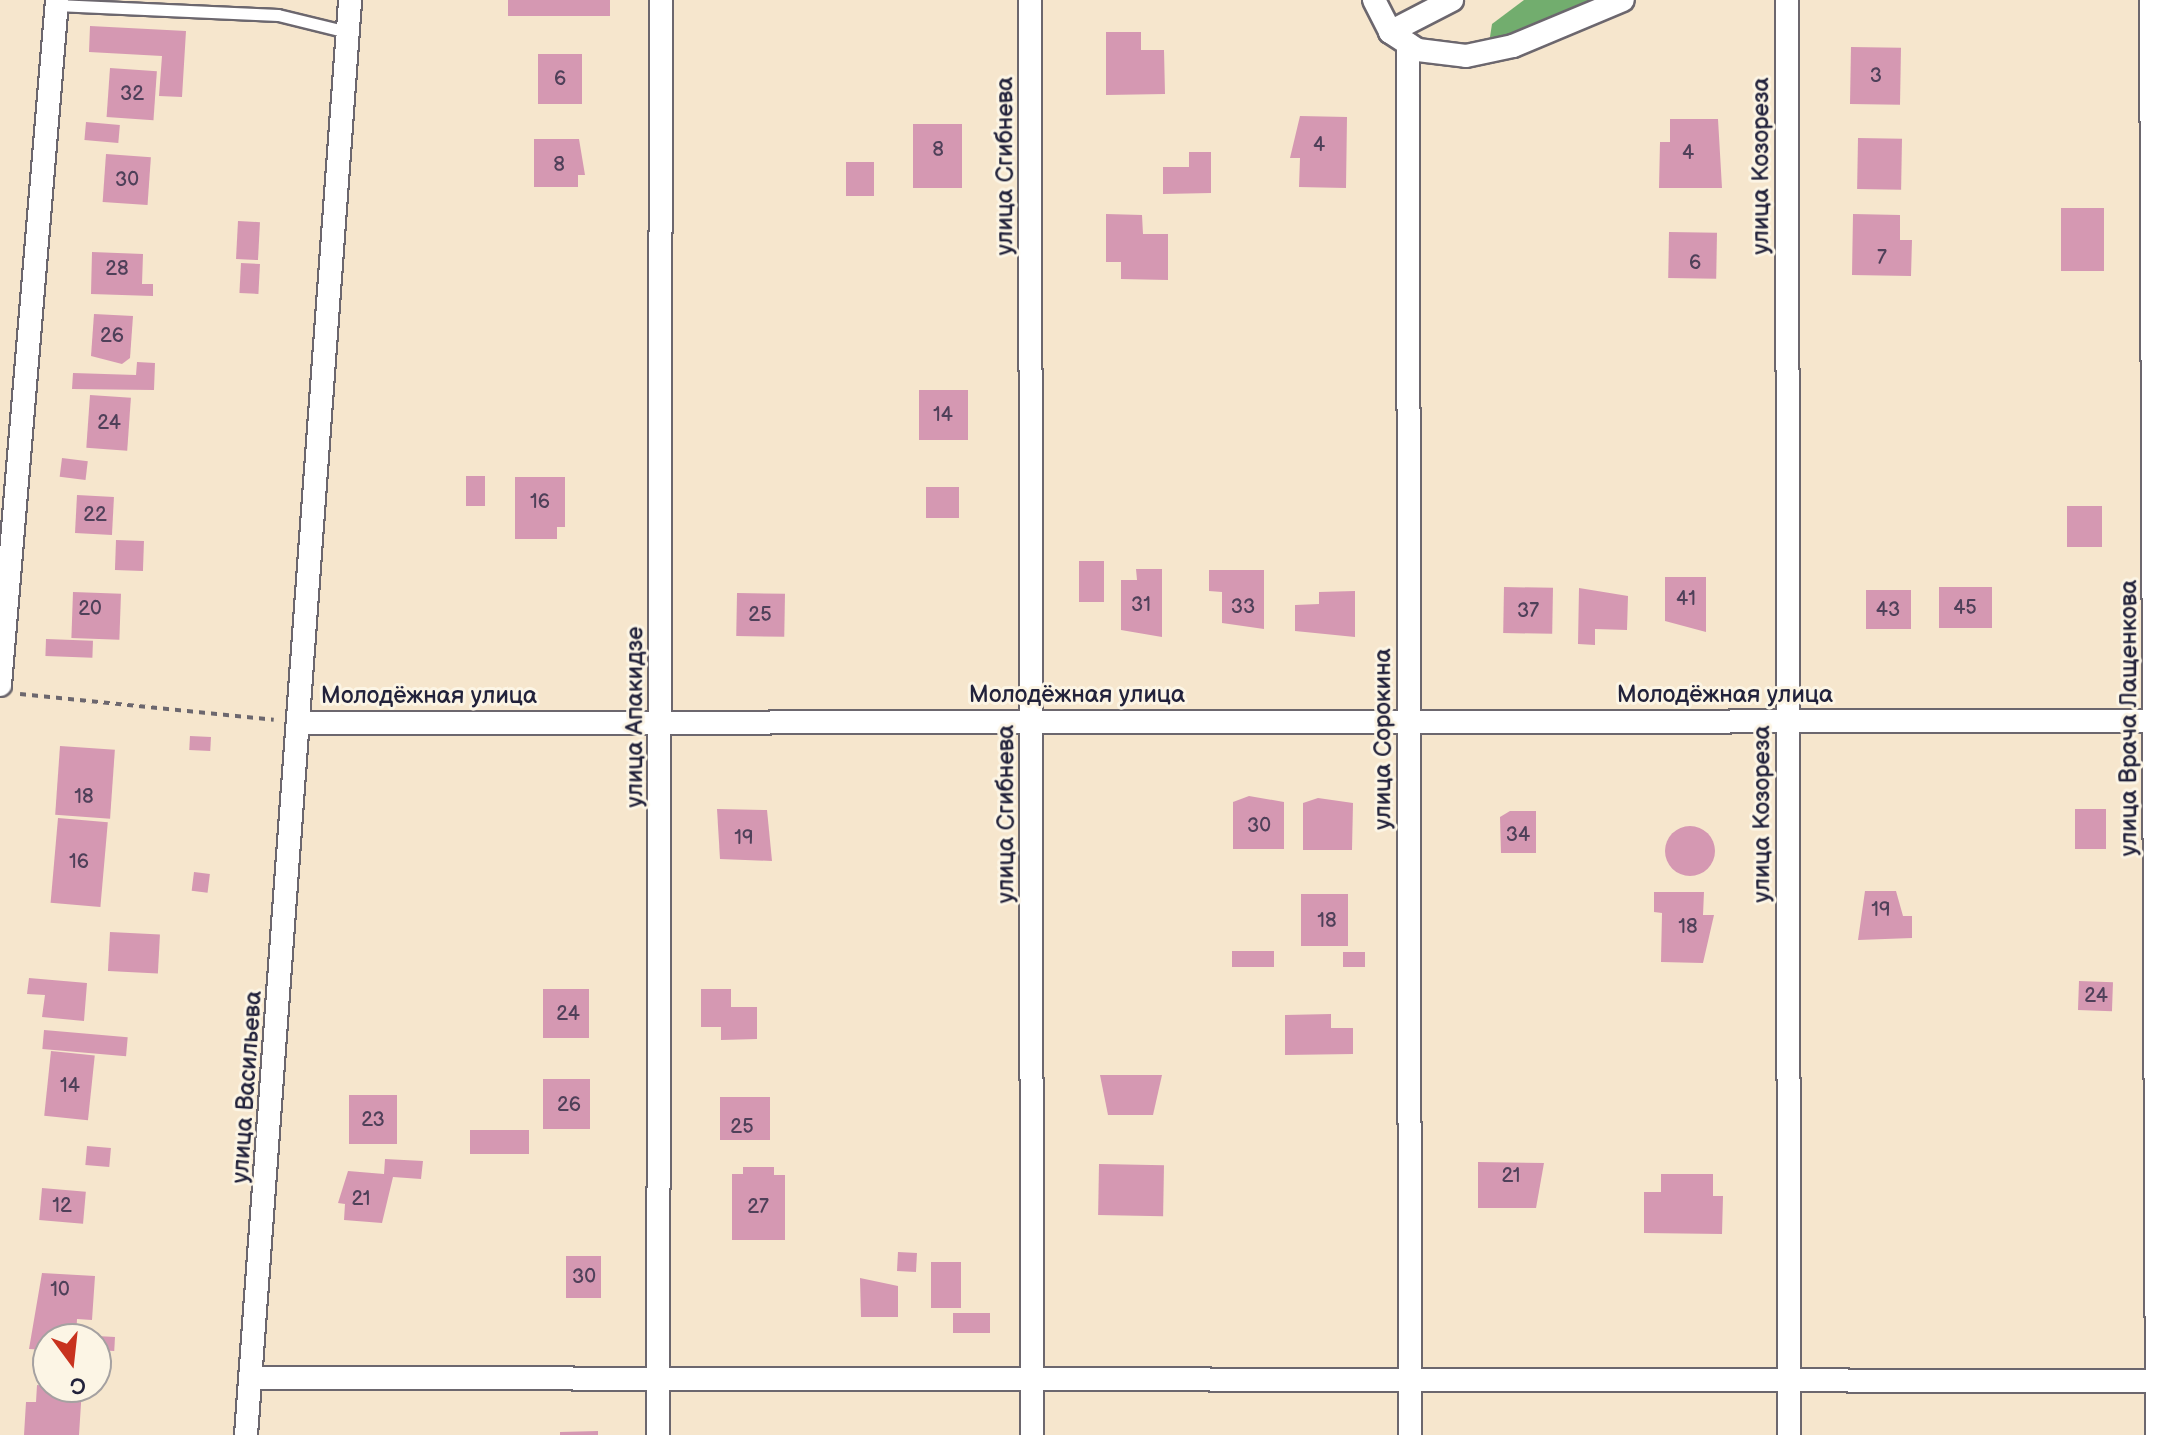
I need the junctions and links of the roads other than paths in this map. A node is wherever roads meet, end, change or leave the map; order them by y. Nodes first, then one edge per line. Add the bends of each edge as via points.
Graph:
1 (350, 0) edge
2 (661, 0) edge
3 (1030, 0) edge
4 (1374, 0) edge
5 (1452, 0) edge
6 (1623, 0) edge
7 (1787, 0) edge
8 (2151, 0) edge
9 (56, 2) edge
10 (347, 32) junction
11 (1399, 38) junction
12 (8, 690) edge
13 (660, 721) junction
14 (1031, 721) junction
15 (1409, 721) junction
16 (1787, 721) junction
17 (2156, 721) junction
18 (300, 733) junction
19 (658, 1377) junction
20 (1032, 1377) junction
21 (250, 1378) junction
22 (1410, 1378) junction
23 (1789, 1379) junction
24 (2157, 1381) edge
25 (246, 1435) edge
26 (658, 1435) edge
27 (1032, 1435) edge
28 (1410, 1435) edge
29 (1789, 1435) edge
30 (2157, 1435) edge

1 - 10 street, улица Васильева
2 - 13 street, улица Апакидзе
3 - 14 street, улица Сгибнева
4 - 11 street
5 - 11 street
6 - 11 street via 1478,54
7 - 16 street, улица Козореза
8 - 17 street, улица Врача Лащенкова
9 - 10 lane via 278,15
9 - 12 street
10 - 18 street, улица Васильева
11 - 15 street, улица Сорокина
13 - 14 street, Молодёжная улица
13 - 18 street, Молодёжная улица
13 - 19 street, улица Апакидзе
14 - 15 street, Молодёжная улица
14 - 20 street, улица Сгибнева
15 - 16 street, Молодёжная улица
15 - 22 street, улица Сорокина
16 - 17 street, Молодёжная улица
16 - 23 street, улица Козореза
17 - 24 street, улица Врача Лащенкова
18 - 21 street, улица Васильева
19 - 20 street
19 - 21 street
19 - 26 street, улица Апакидзе
20 - 22 street
20 - 27 street, улица Сгибнева
21 - 25 street, улица Васильева
22 - 23 street
22 - 28 street, улица Сорокина
23 - 24 street
23 - 29 street, улица Козореза
24 - 30 street, улица Врача Лащенкова

